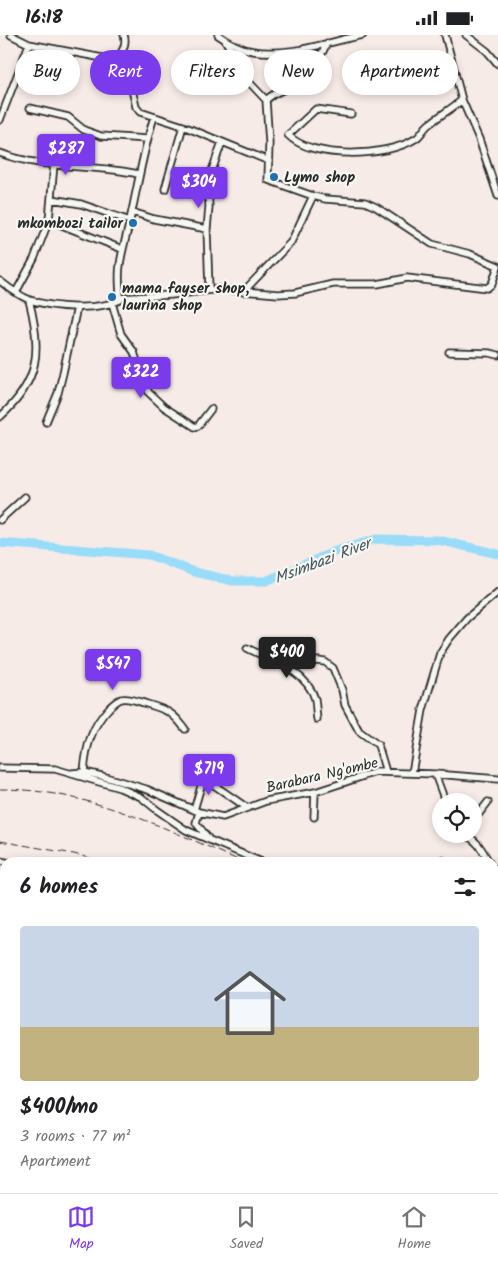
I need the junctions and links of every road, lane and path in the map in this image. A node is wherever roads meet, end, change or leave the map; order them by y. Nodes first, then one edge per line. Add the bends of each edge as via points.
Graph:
1 (11, 35) edge
2 (124, 35) edge
3 (218, 35) edge
4 (363, 35) edge
5 (445, 35) edge
6 (466, 35) edge
7 (226, 40) junction
8 (327, 43) junction
9 (29, 44) junction
10 (123, 50) edge
11 (90, 56) edge
12 (498, 64) edge
13 (133, 95) edge
14 (266, 100) junction
15 (462, 100) junction
16 (30, 108) dead end
17 (351, 114) dead end
18 (154, 117) junction
19 (0, 120) edge
20 (183, 126) junction
21 (147, 139) junction
22 (222, 143) junction
23 (0, 153) edge
24 (269, 161) junction
25 (54, 164) junction
26 (138, 175) junction
27 (165, 189) dead end
28 (313, 196) junction
29 (498, 196) edge
30 (52, 199) junction
31 (132, 212) junction
32 (49, 220) junction
33 (130, 221) junction
34 (207, 229) junction
35 (122, 249) junction
36 (498, 266) edge
37 (0, 281) edge
38 (209, 290) junction
39 (244, 292) junction
40 (16, 293) junction
41 (120, 298) junction
42 (29, 299) junction
43 (112, 303) junction
44 (77, 307) junction
45 (448, 352) dead end
46 (498, 355) edge
47 (211, 409) dead end
48 (0, 417) edge
49 (46, 422) dead end
50 (25, 497) dead end
51 (0, 520) edge
52 (498, 593) edge
53 (247, 648) dead end
54 (289, 668) junction
55 (317, 719) dead end
56 (185, 729) dead end
57 (0, 768) edge
58 (84, 772) junction
59 (386, 772) junction
60 (72, 773) junction
61 (412, 773) junction
62 (435, 774) junction
63 (204, 776) dead end
64 (498, 779) edge
65 (211, 783) dead end
66 (314, 792) junction
67 (442, 793) edge
68 (488, 802) dead end
69 (246, 807) junction
70 (482, 810) edge
71 (196, 811) junction
72 (314, 817) dead end
73 (212, 841) junction
74 (477, 843) edge
75 (250, 857) edge
76 (485, 857) edge

1 - 9 street
2 - 10 street
3 - 7 street
4 - 8 street
5 - 15 street
6 - 12 street
7 - 8 street via 244,49 268,52 298,50
7 - 14 street via 249,82
8 - 14 street via 311,72 290,87 274,92
9 - 11 street
9 - 19 street
13 - 18 street via 140,112
14 - 24 street
15 - 17 street via 426,126 415,140 371,152 335,153 304,146 288,135 316,109
15 - 29 street
16 - 21 street via 68,117 84,130 101,136
18 - 20 street
18 - 21 street
20 - 22 street
20 - 27 street
21 - 26 street
22 - 24 street
22 - 34 street via 208,182
23 - 25 street
24 - 28 street via 268,180
25 - 26 street
25 - 30 street
26 - 31 street
28 - 36 street via 365,202 432,244 470,254
28 - 39 street via 291,242
30 - 32 street
30 - 33 street via 81,203
31 - 33 street
31 - 34 street
32 - 35 street
32 - 40 street
33 - 35 street
34 - 38 street
35 - 41 street
36 - 39 street via 492,284 487,288 407,278 377,284 333,284 287,293
37 - 40 street
38 - 39 street
38 - 41 street
40 - 42 street
41 - 43 street
42 - 44 street
42 - 48 street via 36,328 36,357 24,391
43 - 44 street
43 - 47 street via 121,334 134,352 146,387 154,398 195,427
44 - 49 street via 58,393
45 - 46 street
50 - 51 street
52 - 61 street via 467,618 440,653 423,710
53 - 54 street
54 - 55 street via 310,690
54 - 59 street via 318,661 333,668 345,705 359,731 378,745
56 - 58 street via 165,709 130,699 116,701 93,729
57 - 60 street via 55,769
58 - 60 street, Barabara Ng'ombe
58 - 71 street, Barabara Ng'ombe via 146,789
59 - 61 street, Barabara Ng'ombe
59 - 66 street, Barabara Ng'ombe via 376,772
60 - 73 street via 141,797 173,822
61 - 62 street, Barabara Ng'ombe
62 - 64 street, Barabara Ng'ombe
62 - 67 street
63 - 71 street
65 - 69 street
66 - 69 street, Barabara Ng'ombe
66 - 72 street
68 - 70 street
69 - 71 street, Barabara Ng'ombe via 223,817
71 - 73 street via 196,823
73 - 75 street
74 - 76 street

